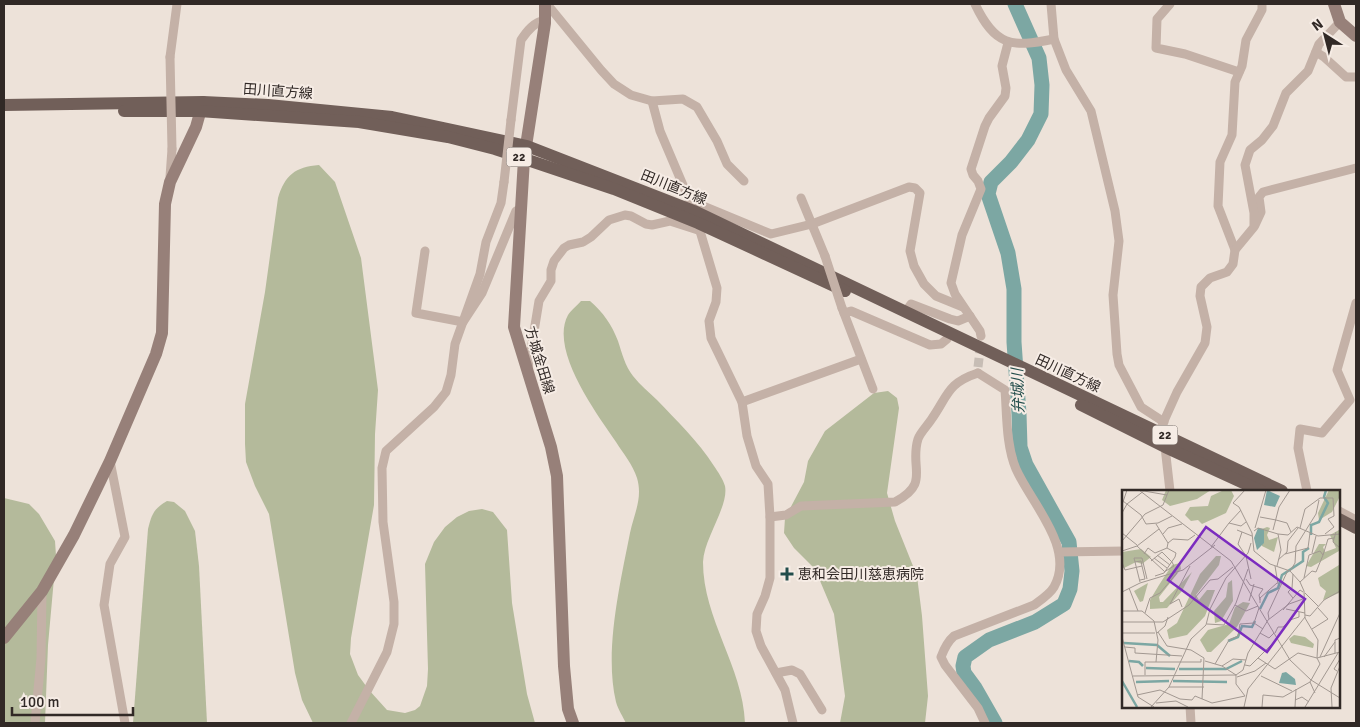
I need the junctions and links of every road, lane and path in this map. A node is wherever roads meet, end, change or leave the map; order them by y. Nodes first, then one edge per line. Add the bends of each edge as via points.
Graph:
1 (177, 4) edge
2 (546, 4) edge
3 (975, 4) edge
4 (1051, 4) edge
5 (1170, 4) edge
6 (1262, 4) edge
7 (1334, 4) edge
8 (545, 20) junction
9 (1340, 22) junction
10 (1356, 36) edge
11 (1054, 39) junction
12 (1008, 42) junction
13 (1316, 52) junction
14 (1239, 72) junction
15 (1356, 77) edge
16 (652, 101) junction
17 (4, 105) edge
18 (201, 107) junction
19 (4, 113) edge
20 (525, 152) junction
21 (1356, 168) edge
22 (744, 181) dead end
23 (170, 182) junction
24 (801, 198) dead end
25 (521, 208) junction
26 (698, 222) junction
27 (812, 224) junction
28 (1254, 228) junction
29 (1235, 250) junction
30 (425, 251) dead end
31 (1356, 302) edge
32 (963, 307) junction
33 (843, 310) junction
34 (906, 311) junction
35 (970, 316) junction
36 (463, 322) junction
37 (981, 336) tunnel mouth
38 (947, 339) junction
39 (861, 359) junction
40 (998, 359) junction
41 (528, 372) junction
42 (1045, 384) junction
43 (873, 390) dead end
44 (742, 402) junction
45 (1162, 427) junction
46 (1165, 447) junction
47 (110, 461) junction
48 (1170, 490) edge
49 (1259, 490) edge
50 (1280, 490) edge
51 (1307, 490) edge
52 (1340, 512) edge
53 (770, 517) junction
54 (1340, 520) edge
55 (1356, 520) edge
56 (1340, 528) edge
57 (1356, 528) edge
58 (1356, 536) edge
59 (1122, 551) edge
60 (1062, 552) junction
61 (42, 591) junction
62 (4, 638) edge
63 (776, 673) junction
64 (1190, 707) edge
65 (822, 710) dead end
66 (35, 723) edge
67 (125, 723) edge
68 (351, 723) edge
69 (573, 723) edge
70 (793, 723) edge
71 (985, 723) edge
72 (1191, 723) edge

1 - 23 street, bridge via 170,57
2 - 8 main road, 方城金田線
2 - 16 street via 614,84 631,95
3 - 12 street via 992,31
4 - 11 street
5 - 14 street via 1157,20 1156,48
6 - 14 street via 1246,40
7 - 9 main road
8 - 20 main road, 方城金田線
8 - 36 street, bridge via 538,22 521,40 501,203
9 - 10 main road
9 - 13 street via 1319,44
11 - 12 street via 1020,45
11 - 45 street via 1066,70 1091,111 1115,211 1119,241 1113,295 1120,365 1140,407
12 - 32 street via 1002,66 1005,96 985,126 971,169 981,189 962,235 951,283
13 - 15 street via 1346,77
13 - 28 street via 1308,71 1286,93 1273,126 1250,150 1245,165
14 - 29 street via 1235,82 1232,135 1220,162 1218,206
16 - 22 street via 683,99 697,107 727,164
16 - 26 street via 660,131
17 - 18 main road, 田川直方線 / 22
18 - 19 main road, 田川直方線 / 22
18 - 20 main road, 田川直方線 / 22 via 298,107 392,117
18 - 23 main road via 196,127
20 - 25 main road, 方城金田線
20 - 26 main road, 田川直方線 / 22
21 - 28 street via 1263,192 1259,197 1261,212
23 - 47 main road via 165,204 162,333
24 - 27 street
25 - 36 street via 516,211 482,293
25 - 41 main road, 方城金田線 via 514,327
26 - 27 street via 703,206 771,234
26 - 34 main road, 田川直方線 / 22
26 - 38 main road, 田川直方線 / 22
26 - 41 street via 670,221 652,225 625,215 609,220 583,242 564,248 554,261 551,281 539,301
26 - 44 street via 717,288 709,321 711,338
27 - 32 street via 910,187 915,188 920,193 910,252 914,266 924,284 936,296
27 - 33 street, bridge
28 - 29 street
29 - 45 street via 1233,264 1227,272 1210,278 1200,287 1207,327 1205,343 1177,392
30 - 36 street via 416,313
31 - 51 street via 1337,370 1350,400 1322,433 1300,429 1298,448
32 - 35 street
33 - 38 street via 930,345 941,344
33 - 39 street
34 - 35 street via 911,304 958,321
34 - 40 main road, 田川直方線 / 22
35 - 37 street
36 - 68 street via 455,344 446,392 386,451 382,468 383,522 394,624 388,652
38 - 40 main road, 田川直方線 / 22
39 - 43 street
39 - 44 street
40 - 42 main road, 田川直方線 / 22
41 - 69 main road, 方城金田線 via 557,476 564,666 568,710
42 - 45 main road, 田川直方線 / 22
42 - 46 main road, 田川直方線 / 22
44 - 53 street via 756,466 768,484
45 - 46 street
45 - 50 main road, 田川直方線 / 22
46 - 48 street
46 - 49 main road, 田川直方線 / 22
47 - 61 main road
47 - 67 street via 125,537 110,564 104,604
52 - 55 street
53 - 60 street via 786,514 801,506 895,502 906,496 913,490 917,475 918,438 949,390 978,370 1005,390 1009,447 1016,469
53 - 63 street via 770,578 757,614 756,631
54 - 57 main road
56 - 58 main road
59 - 60 street
60 - 71 street via 1054,588 1044,598 1034,605 954,636 944,649 941,657 945,665 978,708
61 - 62 main road
61 - 66 street
63 - 65 street via 792,670 800,674
63 - 70 street via 785,690
64 - 72 street

